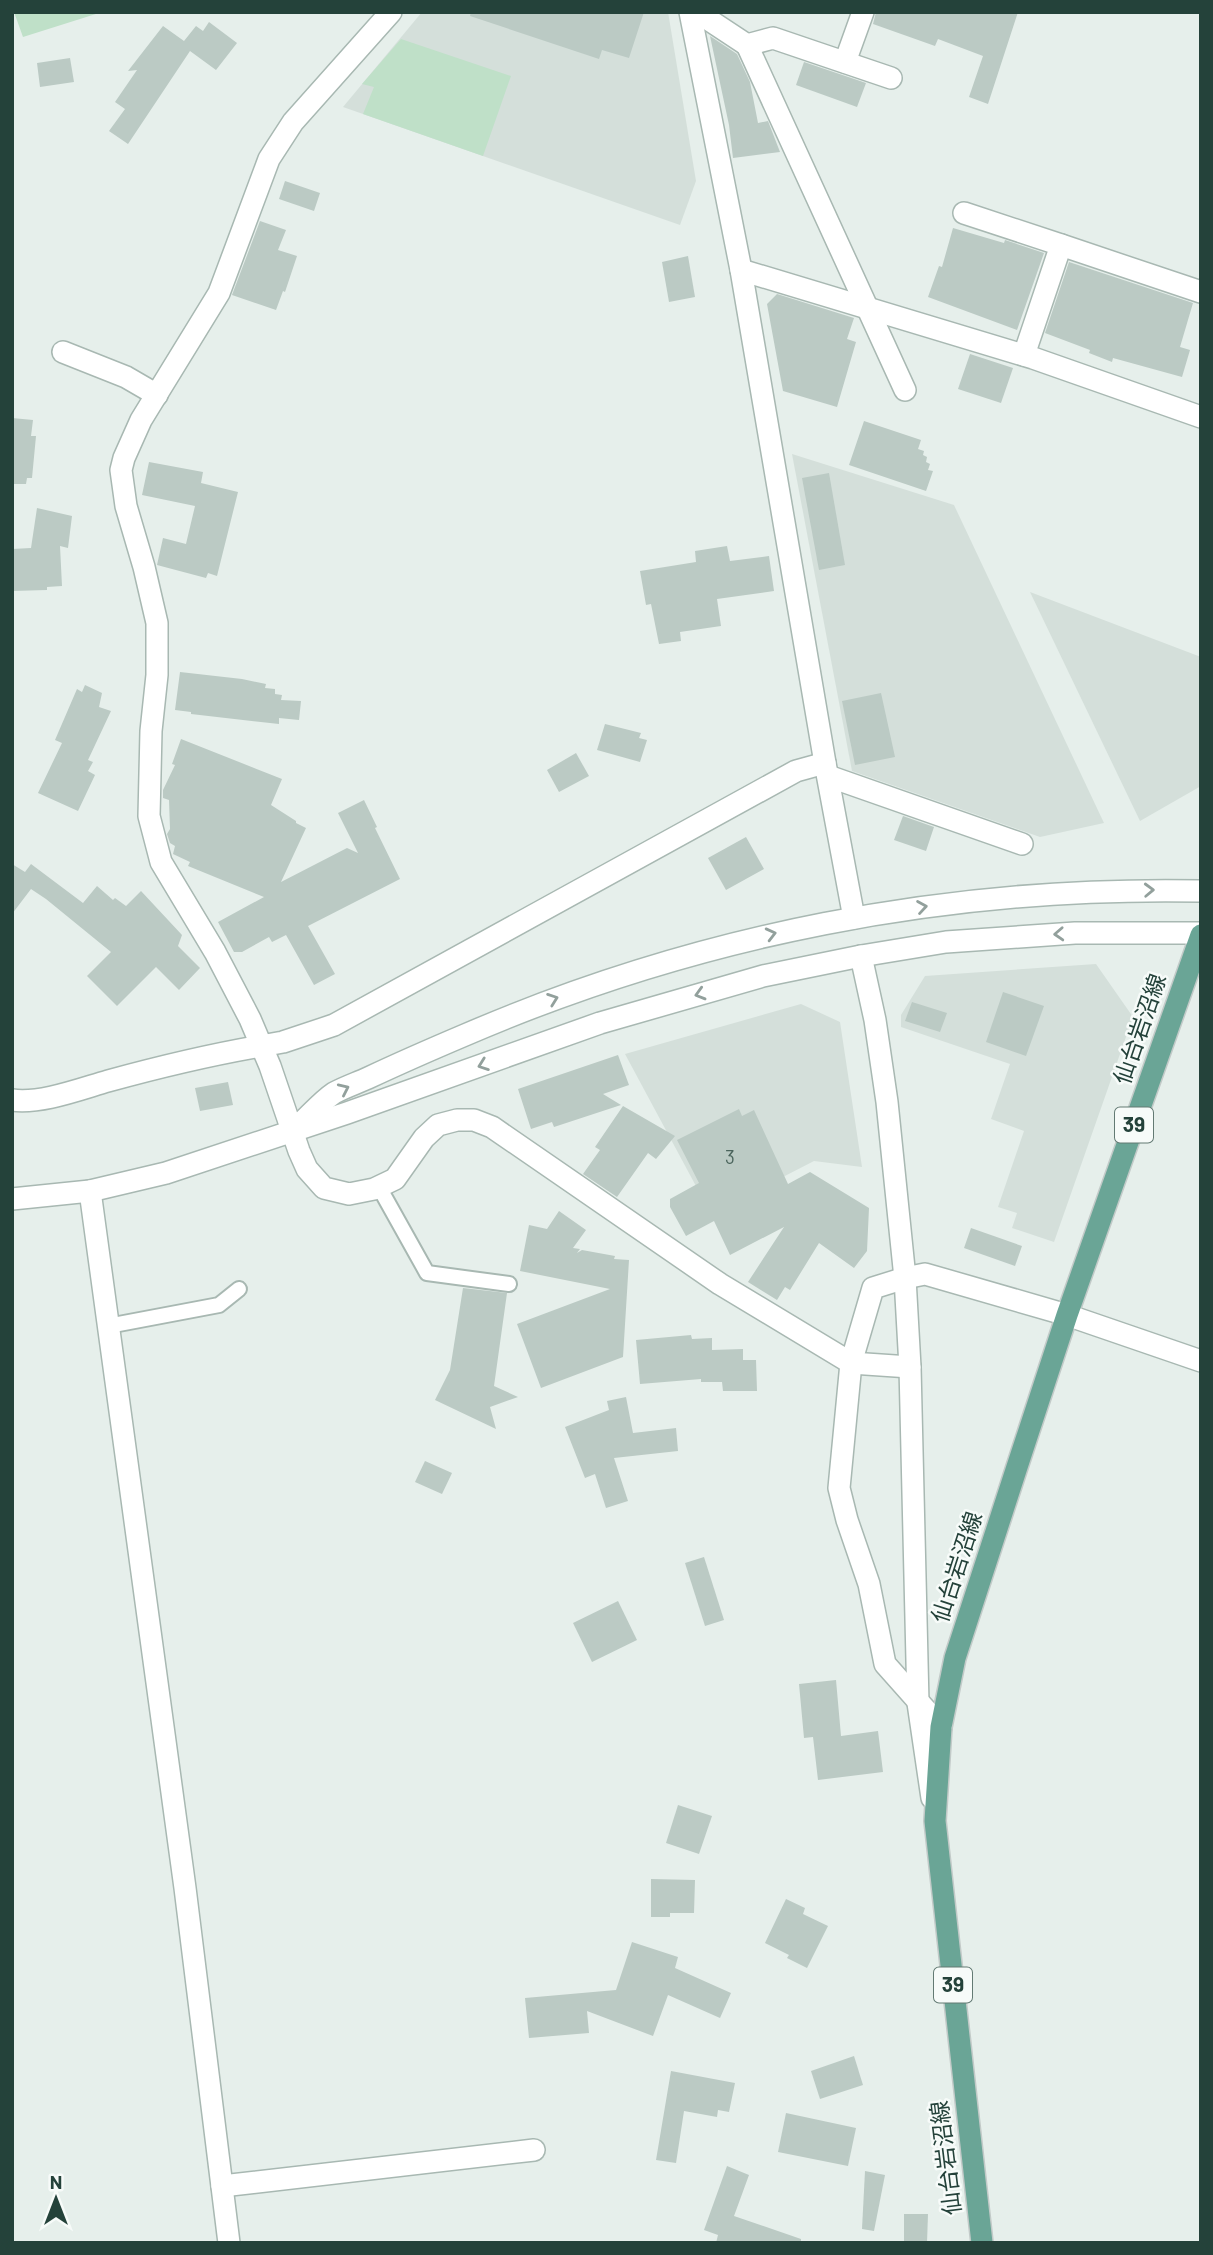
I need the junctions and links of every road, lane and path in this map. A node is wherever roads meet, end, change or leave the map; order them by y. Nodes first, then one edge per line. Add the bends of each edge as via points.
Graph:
1 (391, 12) edge
2 (690, 12) edge
3 (697, 12) edge
4 (863, 12) edge
5 (747, 45) junction
6 (845, 62) junction
7 (891, 78) dead end
8 (964, 213) dead end
9 (1061, 245) junction
10 (741, 270) junction
11 (1201, 292) edge
12 (866, 307) junction
13 (63, 352) dead end
14 (1024, 355) junction
15 (905, 390) dead end
16 (156, 395) junction
17 (1201, 417) edge
18 (826, 770) junction
19 (1022, 844) dead end
20 (1201, 891) edge
21 (855, 918) junction
22 (1201, 934) edge
23 (861, 956) junction
24 (261, 1045) junction
25 (12, 1100) edge
26 (291, 1132) junction
27 (379, 1187) junction
28 (90, 1191) junction
29 (12, 1199) edge
30 (905, 1278) junction
31 (509, 1284) dead end
32 (239, 1289) dead end
33 (1067, 1315) junction
34 (108, 1326) junction
35 (1201, 1361) edge
36 (852, 1363) junction
37 (910, 1367) junction
38 (918, 1703) junction
39 (941, 1727) junction
40 (935, 1821) junction
41 (534, 2150) dead end
42 (222, 2186) junction
43 (229, 2243) edge
44 (982, 2243) edge

1 - 16 street via 293,122 269,159 219,293
2 - 10 street
3 - 5 street
4 - 6 street
5 - 6 street via 773,38
5 - 12 street
6 - 7 street
8 - 9 street
9 - 11 street
9 - 14 street
10 - 12 street
10 - 18 street
12 - 14 street
12 - 15 street
13 - 16 street via 126,377
14 - 17 street
16 - 24 street via 121,470 156,623 149,816 162,862 215,952
18 - 19 street
18 - 21 street
18 - 24 street via 796,771 334,1025
21 -> 20 street via 1025,896
26 -> 21 street via 333,1094 534,1005 691,954
22 -> 23 street via 1018,936
22 - 33 main road, 仙台岩沼線 / 39
23 -> 26 street via 758,977 600,1023
23 - 30 street via 887,1102
24 - 25 street via 65,1094
24 - 26 street
26 - 27 street via 307,1169 324,1188 349,1194
26 - 28 street via 166,1173
27 - 31 lane via 427,1273
27 - 36 street via 395,1179 438,1125 474,1120 492,1127 720,1284
28 - 29 street
28 - 34 street
30 - 33 street via 925,1274
30 - 36 street via 873,1288
30 - 37 street
32 - 34 lane via 219,1305
33 - 35 street
33 - 39 main road, 仙台岩沼線 / 39 via 955,1658
34 - 42 street
36 - 37 street
36 - 38 street via 839,1488 869,1584 886,1664
37 - 38 street
38 - 39 street
38 - 40 street
39 - 40 main road, 仙台岩沼線 / 39
40 - 44 main road, 仙台岩沼線 / 39
41 - 42 street
42 - 43 street

